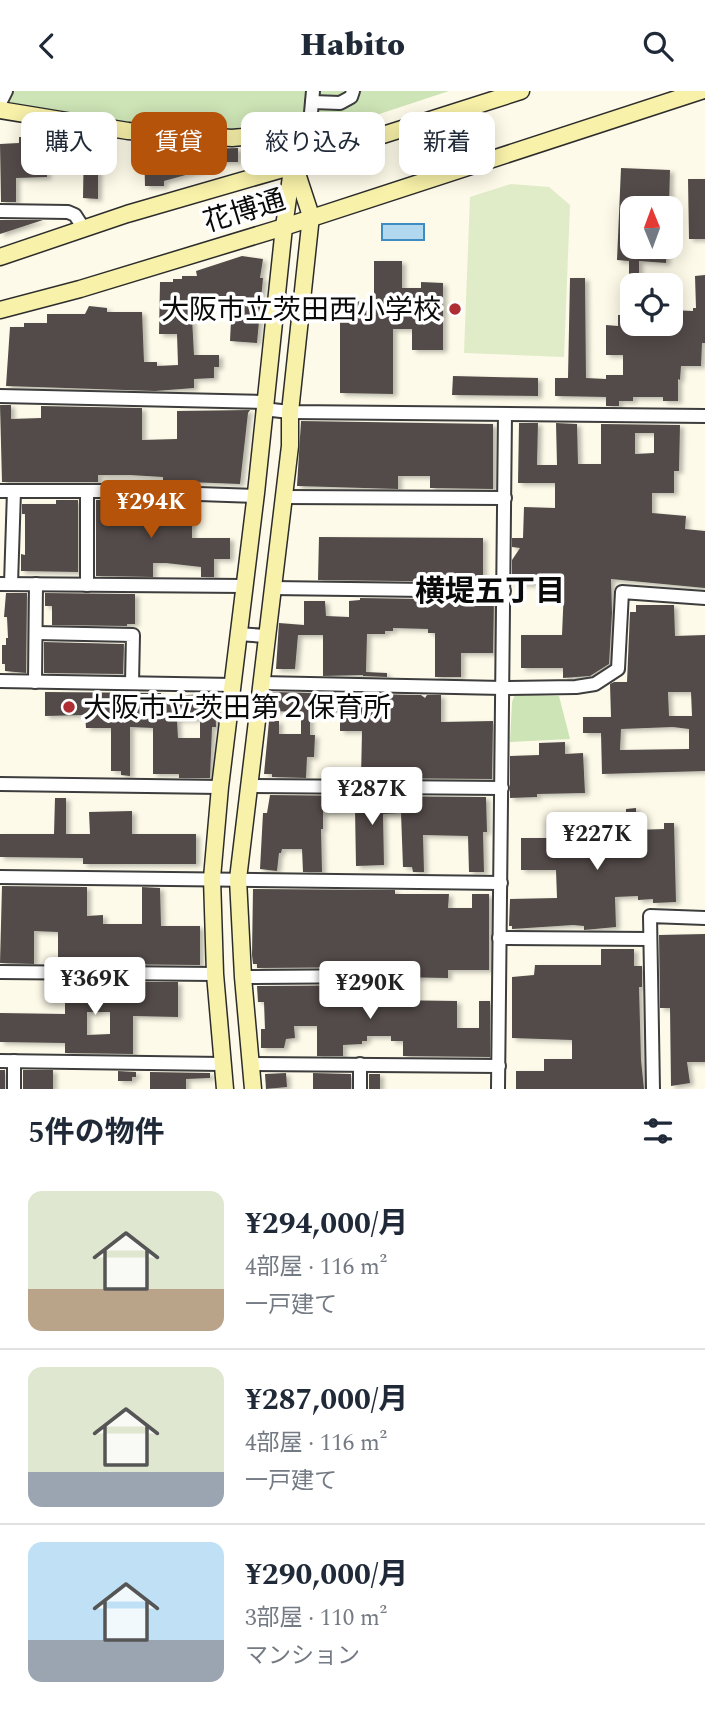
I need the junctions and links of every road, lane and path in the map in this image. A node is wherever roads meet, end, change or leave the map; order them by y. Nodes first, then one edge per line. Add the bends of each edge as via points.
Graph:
1 (6, 91) edge
2 (353, 91) edge
3 (521, 91) edge
4 (701, 91) edge
5 (313, 96) edge
6 (0, 103) edge
7 (0, 110) edge
8 (385, 134) edge
9 (241, 137) edge
10 (262, 175) edge
11 (292, 175) edge
12 (296, 175) edge
13 (0, 211) edge
14 (311, 216) junction
15 (284, 227) junction
16 (84, 229) junction
17 (0, 257) edge
18 (0, 310) edge
19 (0, 396) edge
20 (264, 406) junction
21 (290, 412) junction
22 (505, 414) junction
23 (705, 416) edge
24 (7, 491) edge
25 (87, 491) junction
26 (256, 496) junction
27 (283, 496) junction
28 (505, 498) junction
29 (6, 584) edge
30 (36, 584) junction
31 (87, 585) junction
32 (244, 586) junction
33 (272, 588) junction
34 (504, 591) junction
35 (705, 598) edge
36 (36, 633) junction
37 (238, 634) junction
38 (266, 636) junction
39 (0, 681) edge
40 (36, 682) junction
41 (132, 683) junction
42 (261, 683) junction
43 (233, 685) junction
44 (503, 688) junction
45 (0, 784) edge
46 (248, 786) junction
47 (220, 787) junction
48 (502, 788) junction
49 (0, 877) edge
50 (212, 878) junction
51 (238, 879) junction
52 (501, 883) junction
53 (705, 918) edge
54 (499, 938) junction
55 (649, 939) junction
56 (0, 972) edge
57 (215, 974) junction
58 (386, 976) dead end
59 (243, 977) junction
60 (0, 1061) edge
61 (14, 1061) junction
62 (222, 1064) junction
63 (251, 1064) junction
64 (360, 1064) junction
65 (499, 1066) junction
66 (14, 1089) edge
67 (225, 1089) edge
68 (253, 1089) edge
69 (360, 1089) edge
70 (498, 1089) edge
71 (653, 1089) edge

1 - 6 street
2 - 5 street via 340,103
3 - 8 street, 花博通
4 - 14 street, 花博通
7 - 9 street via 128,131
10 - 16 street, 花博通
11 - 15 street
12 - 14 street
13 - 16 street via 68,212
14 - 15 street, 花博通
14 - 21 street
15 - 18 street, 花博通
15 - 20 street
16 - 17 street, 花博通
19 - 20 street
20 - 21 street
20 - 26 street
21 - 22 street
21 - 27 street
22 - 23 street
22 - 28 street
24 - 25 street
24 - 29 street
25 - 26 street
25 - 31 street
26 - 32 street
27 - 28 street
27 - 33 street
28 - 34 street
29 - 30 street
30 - 31 street
30 - 36 street
31 - 32 street
32 - 37 street
33 - 34 street
33 - 38 street
34 - 44 street
35 - 44 street via 622,592 618,669 595,684
36 - 40 street
36 - 41 street via 133,635
37 - 38 street
37 - 43 street
38 - 42 street
39 - 40 street
40 - 41 street
41 - 43 street
42 - 44 street
42 - 46 street
43 - 47 street
44 - 48 street
45 - 47 street
46 - 48 street
46 - 51 street
47 - 50 street
48 - 52 street
49 - 50 street
50 - 51 street
50 - 57 street
51 - 52 street
51 - 59 street
52 - 54 street
53 - 55 street via 650,916
54 - 55 street
54 - 65 street
55 - 71 street
56 - 57 street
57 - 62 street
58 - 59 street
59 - 63 street
60 - 61 street
61 - 62 street
61 - 66 street
62 - 67 street
63 - 64 street
63 - 68 street
64 - 65 street
64 - 69 street
65 - 70 street

